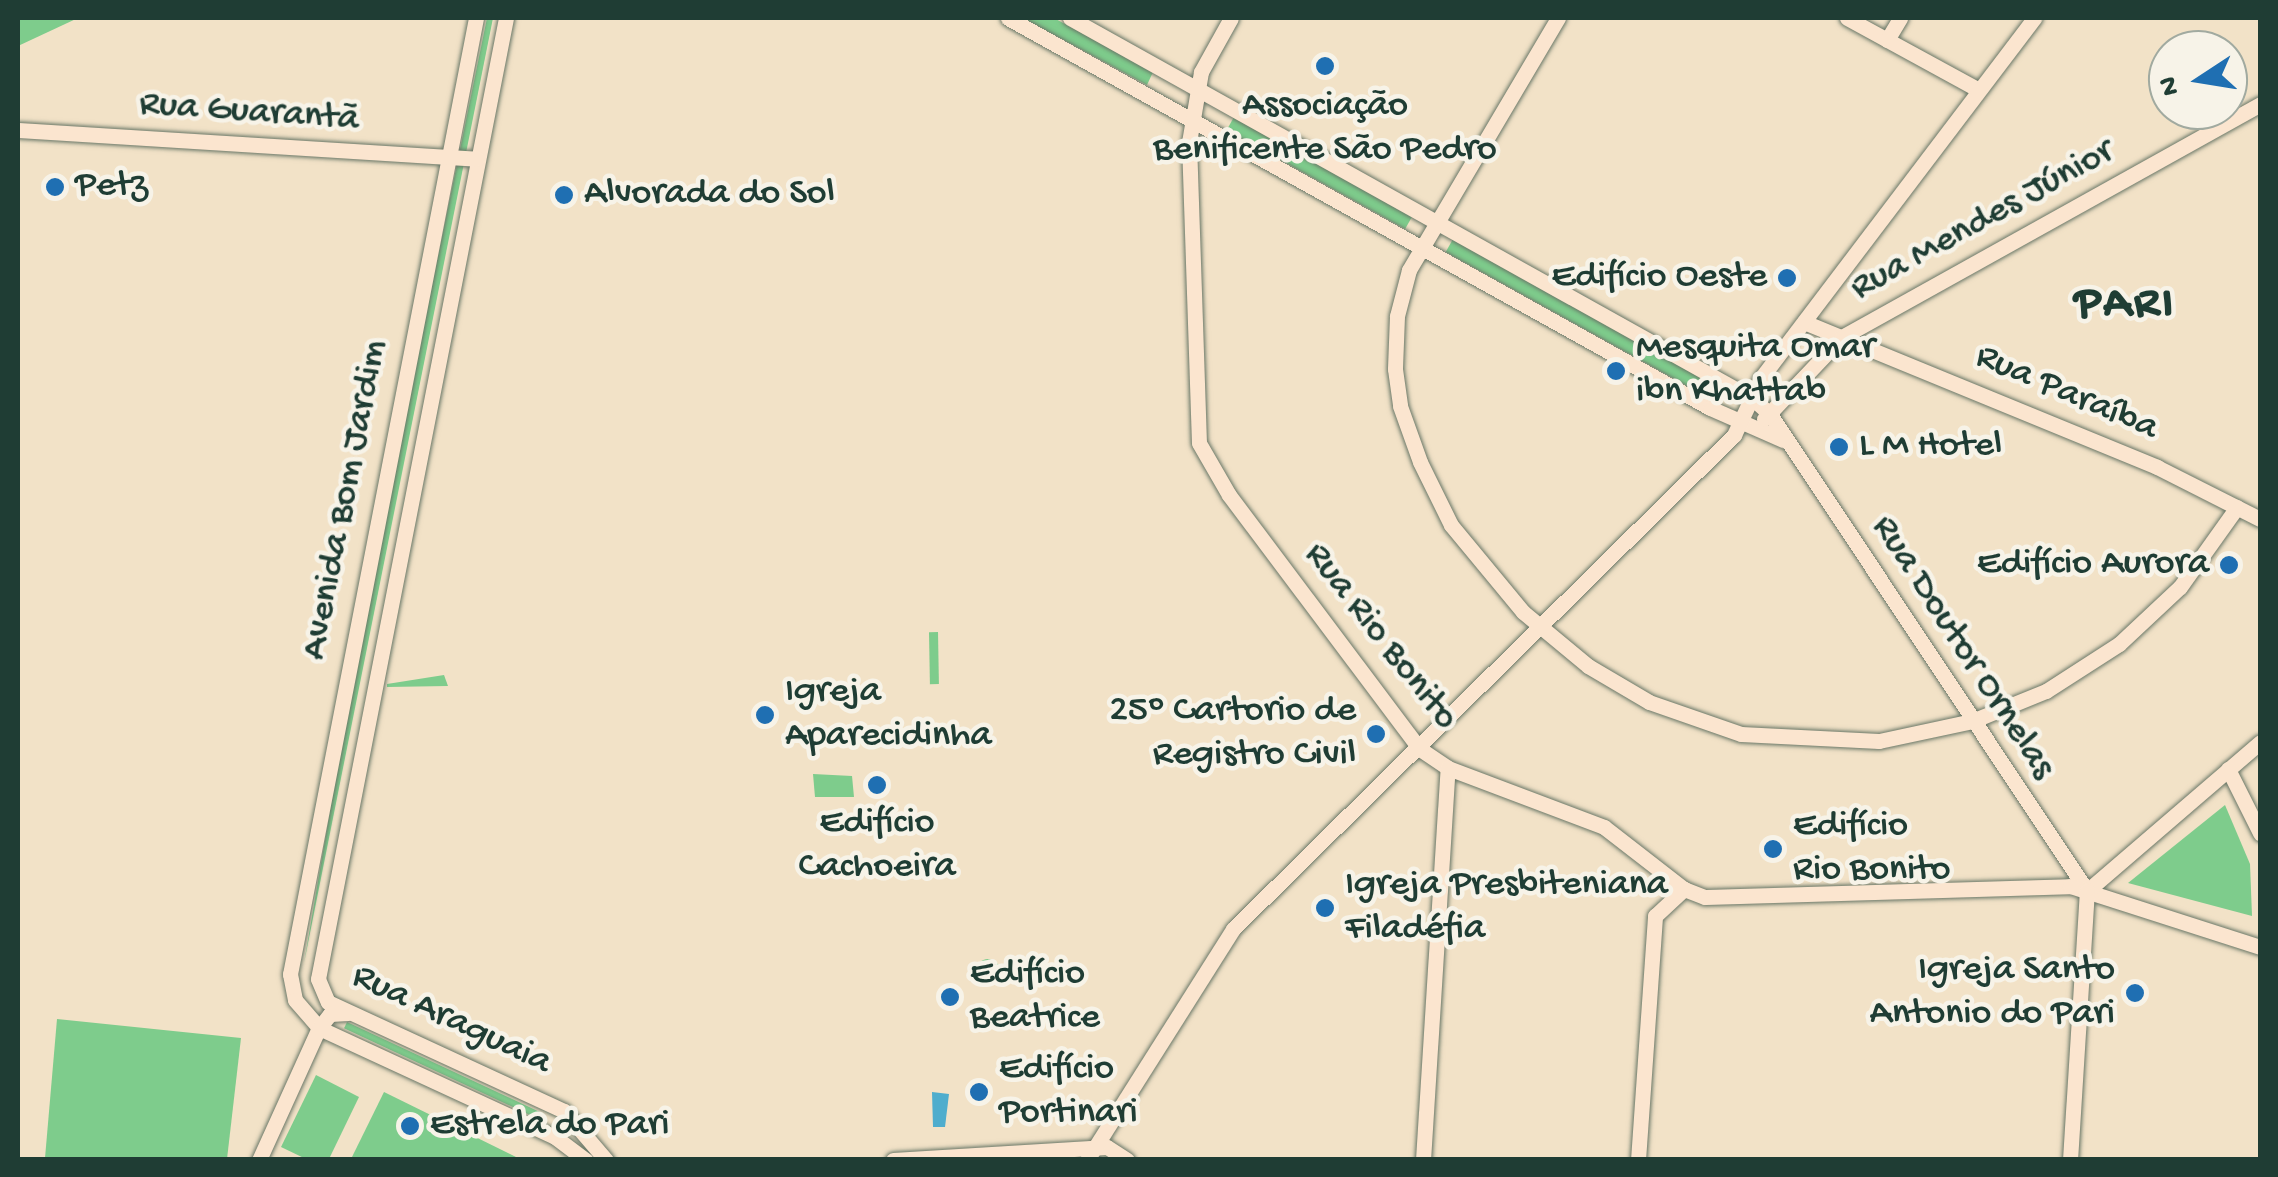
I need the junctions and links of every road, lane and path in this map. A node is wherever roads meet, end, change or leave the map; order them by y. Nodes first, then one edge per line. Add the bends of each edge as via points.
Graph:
1 (476, 18) edge
2 (506, 18) edge
3 (1008, 18) edge
4 (1070, 18) edge
5 (1231, 18) edge
6 (1558, 18) edge
7 (1846, 18) edge
8 (1900, 18) edge
9 (2034, 18) edge
10 (1887, 40) junction
11 (1196, 87) junction
12 (1979, 90) junction
13 (2260, 104) edge
14 (1192, 119) junction
15 (18, 130) edge
16 (448, 158) junction
17 (477, 159) junction
18 (1436, 222) junction
19 (1421, 247) junction
20 (1804, 322) junction
21 (1842, 337) junction
22 (1752, 398) junction
23 (1770, 414) junction
24 (1743, 427) junction
25 (1783, 440) junction
26 (2236, 507) junction
27 (2260, 519) edge
28 (1540, 628) junction
29 (1972, 721) junction
30 (2260, 742) edge
31 (1415, 744) junction
32 (1448, 768) junction
33 (2228, 768) junction
34 (2260, 834) edge
35 (1684, 889) junction
36 (2087, 891) junction
37 (2256, 942) edge
38 (318, 978) junction
39 (294, 996) junction
40 (351, 1013) junction
41 (319, 1028) junction
42 (556, 1107) junction
43 (540, 1130) junction
44 (1090, 1155) edge
45 (259, 1160) edge
46 (586, 1160) edge
47 (606, 1160) edge
48 (893, 1160) edge
49 (1127, 1160) edge
50 (1423, 1160) edge
51 (1638, 1160) edge
52 (2070, 1160) edge

1 - 16 street, Avenida Bom Jardim
2 - 17 street, Avenida Bom Jardim
3 - 14 street
4 - 11 street, Rua Doutor Ornelas
5 - 11 street, Rua Rio Bonito
6 - 18 street
7 - 10 street
8 - 10 street
9 - 12 street
10 - 12 street
11 - 14 street, Rua Rio Bonito
11 - 18 street, Rua Doutor Ornelas
12 - 20 street
13 - 21 street, Rua Mendes Júnior
14 - 19 street
14 - 31 street, Rua Rio Bonito via 1199,443 1229,496
15 - 16 street, Rua Guarantã
16 - 17 street, Rua Guarantã
16 - 39 street, Avenida Bom Jardim via 298,924 290,974
17 - 38 street, Avenida Bom Jardim
18 - 19 street
18 - 22 street, Rua Doutor Ornelas
19 - 24 street
19 - 28 street via 1395,331 1400,406 1451,525
20 - 21 street, Rua Paraíba
20 - 22 street
21 - 23 street, Rua Mendes Júnior
21 - 26 street, Rua Paraíba via 2156,467
22 - 23 street, Rua Doutor Ornelas
22 - 24 street
23 - 24 street, Rua Mendes Júnior
23 - 25 street, Rua Doutor Ornelas
24 - 25 street
24 - 28 street
25 - 29 street, Rua Doutor Ornelas
26 - 27 street, Rua Paraíba
26 - 29 street via 2180,587 2119,644 2046,692
28 - 29 street via 1649,702 1741,734 1880,742
28 - 31 street
29 - 36 street, Rua Doutor Ornelas
30 - 33 street
31 - 32 street, Rua Rio Bonito
31 - 44 street via 1233,929
32 - 35 street, Rua Rio Bonito via 1604,827
32 - 50 street
33 - 34 street
33 - 36 street
35 - 36 street, Rua Rio Bonito via 1714,899 2052,885
35 - 51 street via 1655,916
36 - 37 street, Rua Rio Bonito
36 - 52 street
38 - 39 street
38 - 40 street, Rua Araguaia via 324,998
39 - 41 street, Rua Araguaia
40 - 41 street via 330,1014
40 - 42 street, Rua Araguaia
41 - 43 street, Rua Araguaia
41 - 45 street
42 - 43 street via 554,1123
42 - 47 street, Rua Araguaia
43 - 46 street, Rua Araguaia
44 - 48 street
44 - 49 street via 1118,1150

